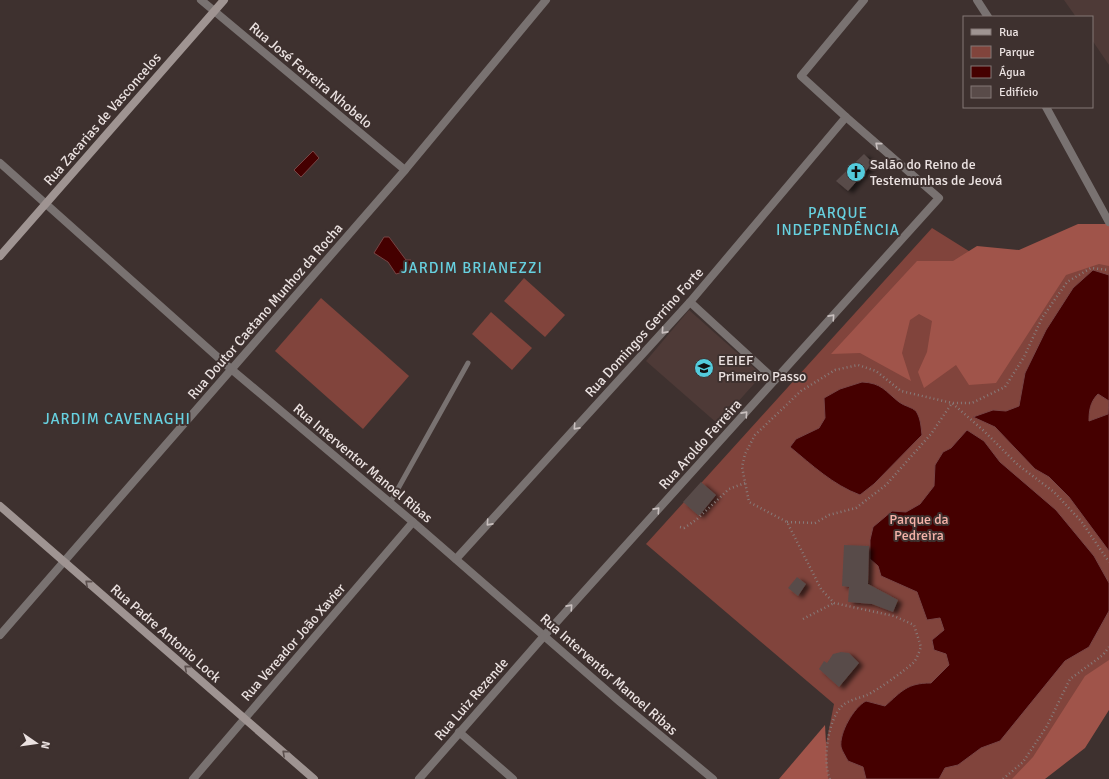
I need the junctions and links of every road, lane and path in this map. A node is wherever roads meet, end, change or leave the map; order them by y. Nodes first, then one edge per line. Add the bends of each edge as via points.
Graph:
1 (201, 0) edge
2 (224, 0) edge
3 (546, 0) edge
4 (864, 0) edge
5 (977, 0) edge
6 (214, 12) junction
7 (987, 16) edge
8 (1047, 108) edge
9 (846, 117) junction
10 (0, 163) edge
11 (405, 170) junction
12 (46, 203) junction
13 (1109, 222) edge
14 (0, 256) edge
15 (1109, 270) edge
16 (690, 302) junction
17 (468, 363) dead end
18 (231, 369) junction
19 (775, 380) junction
20 (952, 403) junction
21 (745, 483) junction
22 (390, 503) junction
23 (0, 506) edge
24 (413, 522) junction
25 (787, 522) junction
26 (680, 527) dead end
27 (456, 559) junction
28 (63, 561) junction
29 (1109, 562) edge
30 (834, 603) junction
31 (803, 619) dead end
32 (0, 635) edge
33 (544, 636) junction
34 (1109, 647) edge
35 (246, 718) junction
36 (459, 732) junction
37 (192, 779) edge
38 (314, 779) edge
39 (419, 779) edge
40 (513, 779) edge
41 (713, 779) edge
42 (830, 779) edge
43 (1003, 779) edge

1 - 6 street, Rua José Ferreira Nhobelo
2 - 6 main road, Rua Zacarias de Vasconcelos
3 - 11 street, Rua Doutor Caetano Munhoz da Rocha
4 - 9 street via 801,76
5 - 7 street
6 - 11 street, Rua José Ferreira Nhobelo
6 - 12 main road, Rua Zacarias de Vasconcelos
8 - 13 street
9 - 16 street, Rua Domingos Gerrino Forte
19 -> 9 street, Rua Aroldo Ferreira via 940,198
10 - 12 street, Rua Interventor Manoel Ribas
11 - 18 street, Rua Doutor Caetano Munhoz da Rocha
12 - 14 main road, Rua Zacarias de Vasconcelos
12 - 18 street, Rua Interventor Manoel Ribas
15 - 20 path via 1091,268 1067,282 1042,318 1024,357 1005,386 972,402
16 - 19 street
16 -> 27 street, Rua Domingos Gerrino Forte
17 - 22 lane
18 - 22 street, Rua Interventor Manoel Ribas
18 - 28 street, Rua Doutor Caetano Munhoz da Rocha
33 -> 19 street, Rua Aroldo Ferreira
20 - 21 path via 901,391 876,371 858,364 836,370 800,391 755,436 742,468
20 - 25 path via 931,434 886,485 856,508 829,515 815,523
20 - 29 path via 1018,465 1054,492 1081,521
21 - 25 path via 749,502
21 - 26 path via 729,489 696,520 684,528
22 - 24 street, Rua Interventor Manoel Ribas
23 - 28 main road, Rua Padre Antonio Lock
24 - 27 street, Rua Interventor Manoel Ribas
24 - 35 street, Rua Vereador João Xavier
25 - 30 path via 821,589
27 - 33 street, Rua Interventor Manoel Ribas
28 - 32 street, Rua Doutor Caetano Munhoz da Rocha
35 -> 28 main road, Rua Padre Antonio Lock
30 - 31 path
30 - 42 path via 894,616 914,625 921,647 914,662 869,694 843,705 837,712 827,749
33 - 36 street, Rua Luiz Rezende
33 - 41 street, Rua Interventor Manoel Ribas
34 - 43 path via 1103,655 1070,679 1047,726 1023,762
35 - 37 street, Rua Vereador João Xavier
38 -> 35 main road, Rua Padre Antonio Lock
36 - 39 street, Rua Luiz Rezende
36 - 40 street

